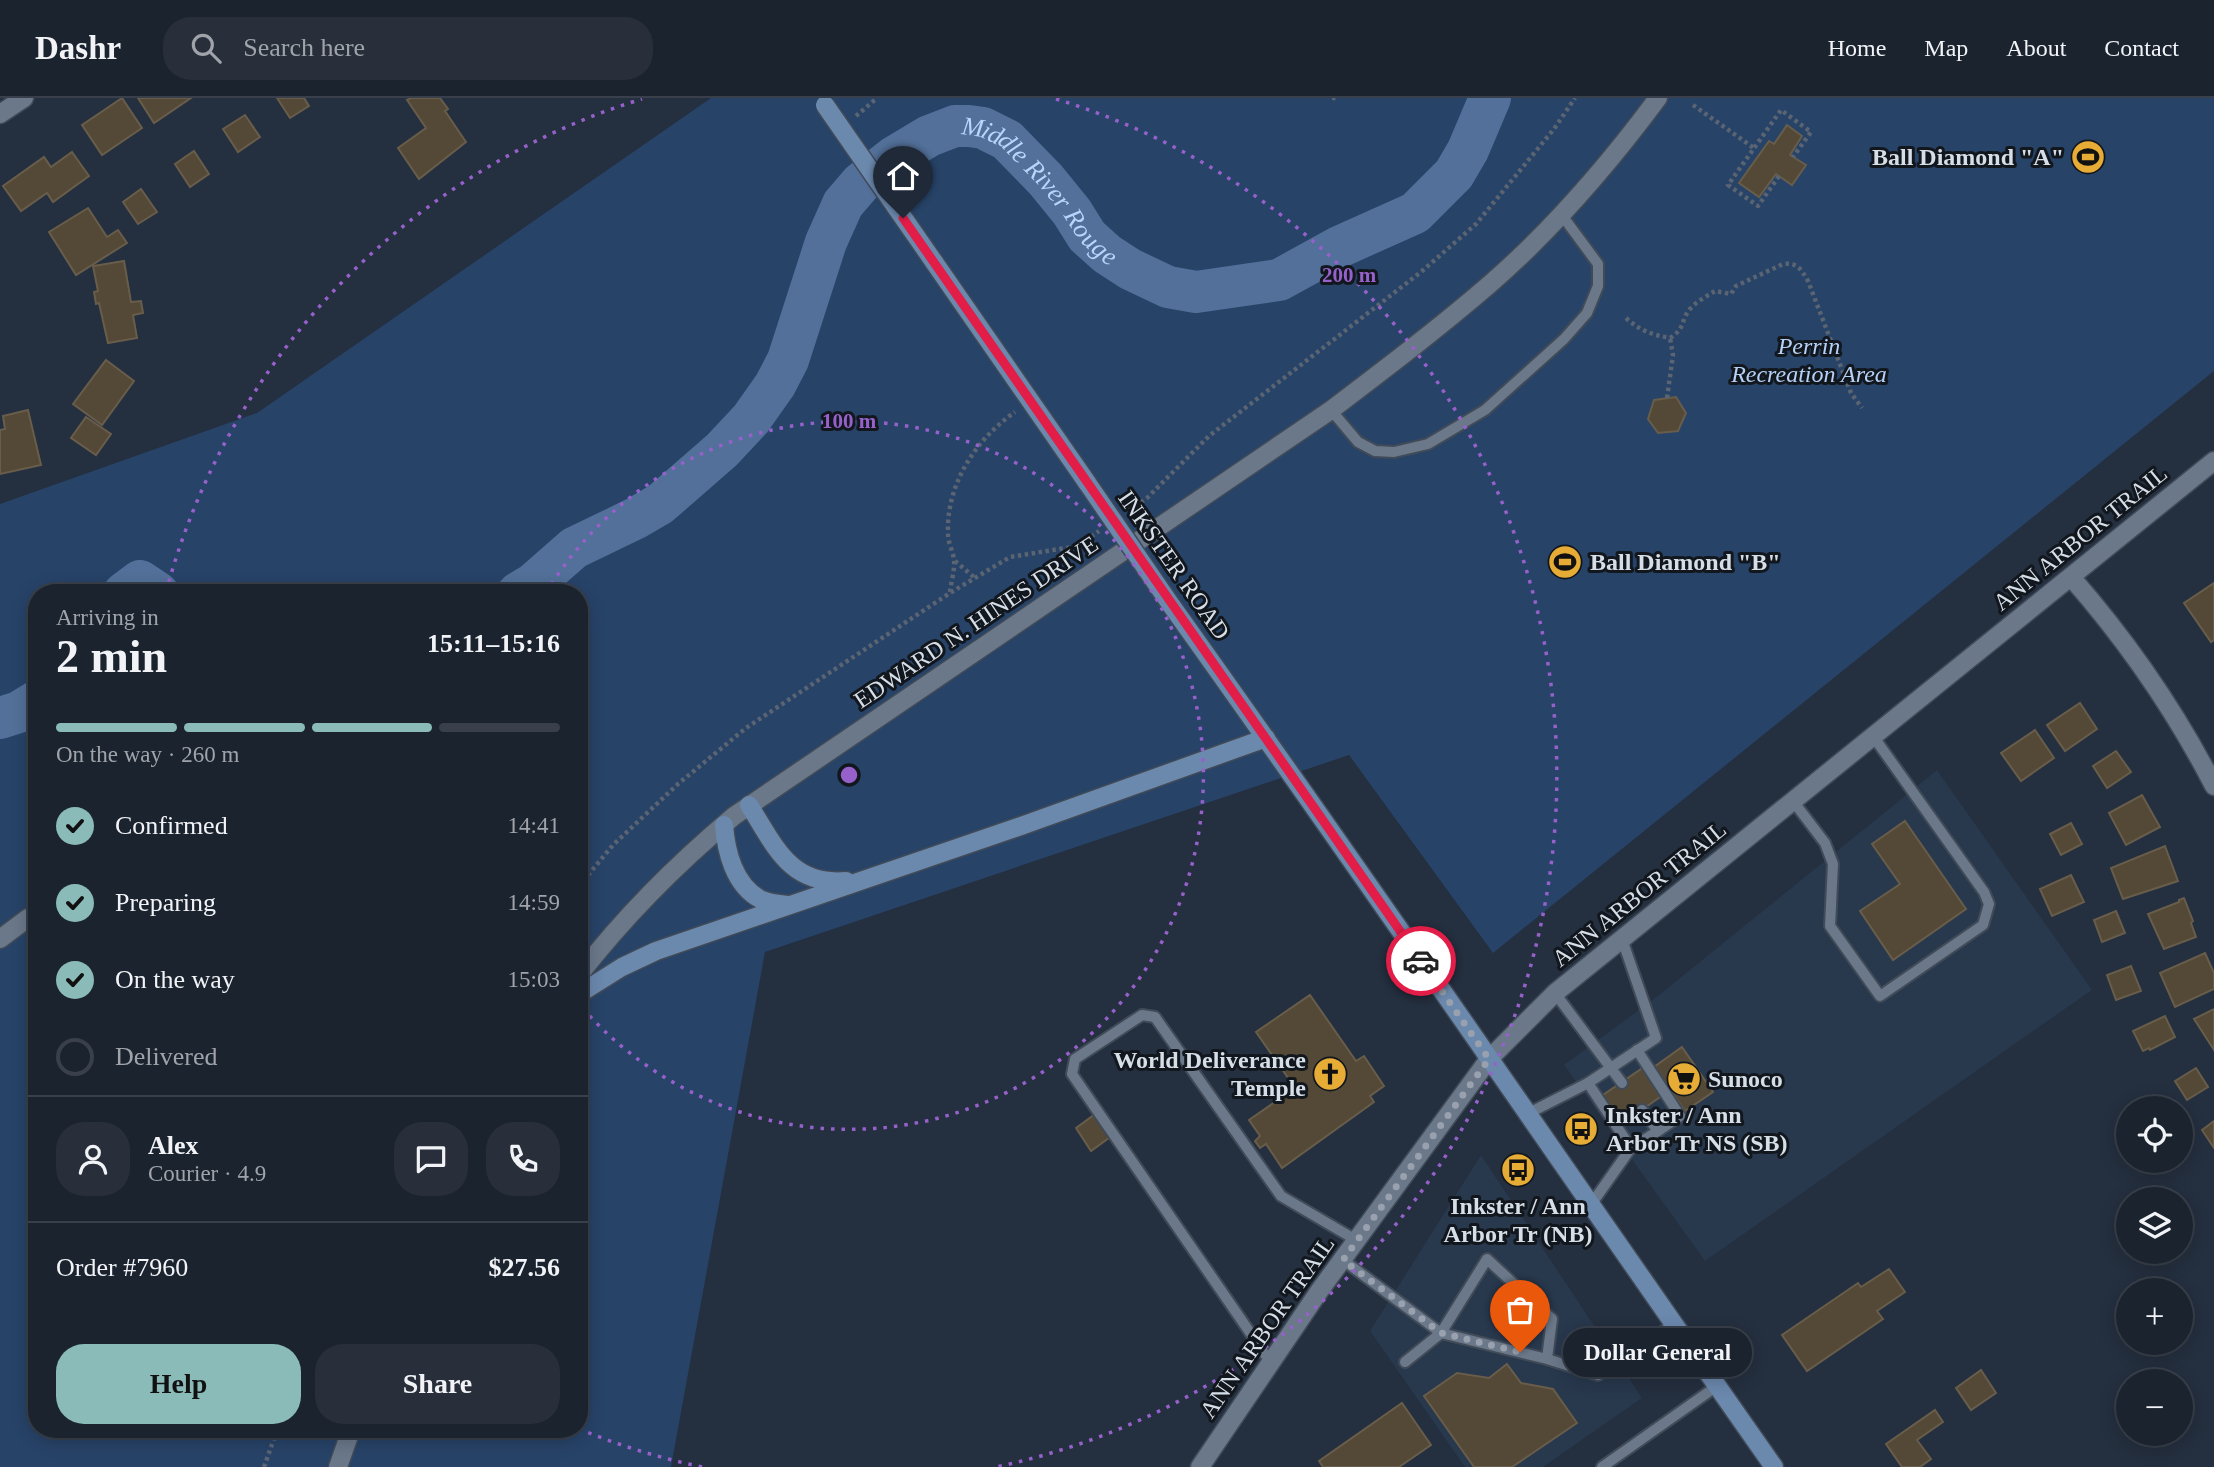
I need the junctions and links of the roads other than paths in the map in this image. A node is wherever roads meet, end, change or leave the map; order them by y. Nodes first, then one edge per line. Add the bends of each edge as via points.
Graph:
1 (24, 98) edge
2 (1658, 98) edge
3 (823, 101) edge
4 (0, 114) edge
5 (1561, 214) junction
6 (1331, 410) junction
7 (2214, 461) edge
8 (2071, 577) junction
9 (1873, 736) junction
10 (1266, 738) junction
11 (2214, 786) edge
12 (1793, 801) junction
13 (749, 805) junction
14 (724, 825) junction
15 (871, 878) junction
16 (791, 905) junction
17 (28, 918) dead end
18 (0, 939) edge
19 (1622, 939) junction
20 (588, 965) edge
21 (588, 988) edge
22 (1555, 993) junction
23 (1637, 1050) junction
24 (1489, 1059) junction
25 (1610, 1068) junction
26 (1588, 1083) junction
27 (1622, 1083) dead end
28 (1642, 1110) dead end
29 (1527, 1114) junction
30 (1658, 1131) junction
31 (1632, 1149) junction
32 (1590, 1206) junction
33 (1356, 1240) junction
34 (1343, 1260) junction
35 (1674, 1324) junction
36 (1441, 1333) junction
37 (1547, 1359) junction
38 (1405, 1362) dead end
39 (1271, 1363) junction
40 (1717, 1386) junction
41 (348, 1438) edge
42 (338, 1467) edge
43 (1200, 1467) edge
44 (1602, 1467) edge
45 (1774, 1467) edge

1 - 4 street
2 - 5 street, EDWARD N. HINES DRIVE
3 - 10 main road, INKSTER ROAD, bridge
5 - 6 street, EDWARD N. HINES DRIVE via 1492,282
5 - 6 lane via 1598,264 1598,286 1587,313 1572,331 1485,410 1428,444 1394,452 1375,451 1358,442
6 - 13 street, EDWARD N. HINES DRIVE
7 - 8 street, ANN ARBOR TRAIL
8 - 9 street, ANN ARBOR TRAIL
8 - 11 street via 2154,684
9 - 12 street, ANN ARBOR TRAIL
9 - 12 lane via 1984,892 1989,904 1983,925 1880,996 1830,926 1833,864 1825,843
10 - 15 main road
10 - 24 main road, INKSTER ROAD
12 - 19 street, ANN ARBOR TRAIL
13 - 14 street, EDWARD N. HINES DRIVE
13 - 15 main road via 785,860 800,874 834,882
14 - 16 main road via 730,863 745,886 758,898
14 - 20 street, EDWARD N. HINES DRIVE via 649,895
15 - 16 main road
16 - 21 main road via 656,951
17 - 18 street
19 - 22 street, ANN ARBOR TRAIL
19 - 23 lane via 1656,1038
22 - 24 street, ANN ARBOR TRAIL
22 - 25 lane
23 - 25 lane
23 - 30 lane via 1680,1116
24 - 29 main road, INKSTER ROAD
24 - 33 street, ANN ARBOR TRAIL
25 - 26 lane
25 - 27 lane
26 - 29 lane
26 - 31 lane
28 - 30 lane
29 - 32 main road, INKSTER ROAD
30 - 31 lane
31 - 32 lane
32 - 35 main road, INKSTER ROAD
33 - 34 street, ANN ARBOR TRAIL
33 - 39 lane via 1281,1196 1155,1017 1142,1015 1075,1059 1072,1074
34 - 36 lane
34 - 39 street, ANN ARBOR TRAIL
35 - 37 lane via 1598,1375
35 - 40 main road, INKSTER ROAD
36 - 37 lane
36 - 37 lane via 1487,1259 1552,1319
36 - 38 lane
39 - 43 street, ANN ARBOR TRAIL
40 - 44 lane
40 - 45 main road, INKSTER ROAD
41 - 42 street

